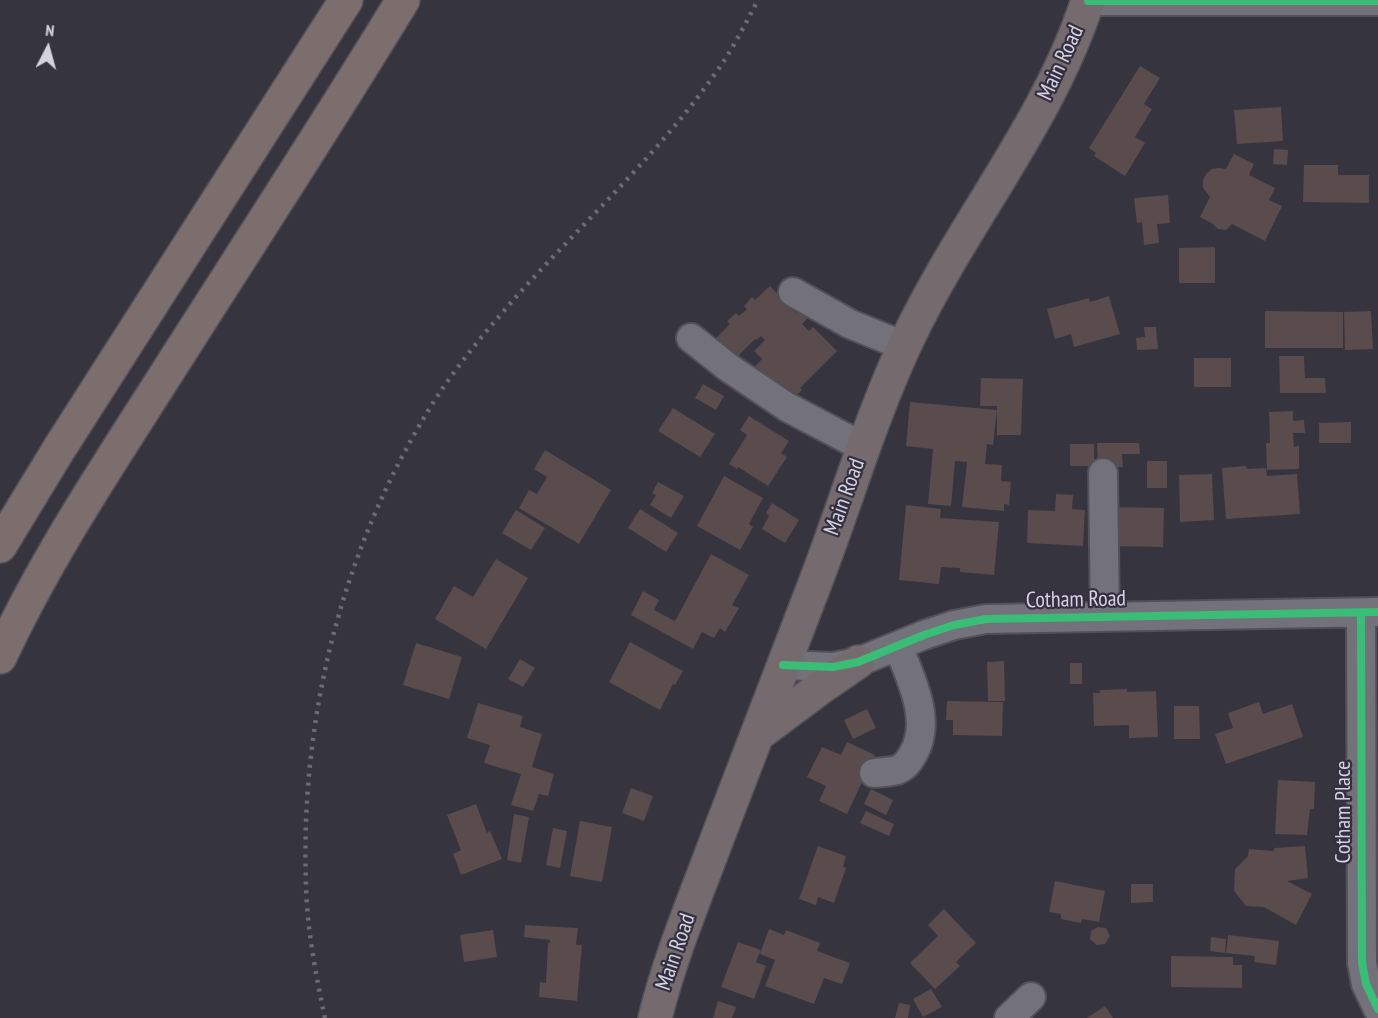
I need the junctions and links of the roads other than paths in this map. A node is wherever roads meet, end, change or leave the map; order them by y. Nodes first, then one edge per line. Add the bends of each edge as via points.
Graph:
1 (346, 0) edge
2 (403, 0) edge
3 (1088, 1) edge
4 (1378, 1) edge
5 (793, 292) dead end
6 (691, 338) dead end
7 (904, 346) junction
8 (863, 447) junction
9 (1103, 473) dead end
10 (0, 546) edge
11 (1370, 612) edge
12 (1105, 617) junction
13 (898, 645) junction
14 (0, 657) edge
15 (858, 662) junction
16 (783, 665) junction
17 (757, 735) junction
18 (874, 773) dead end
19 (1030, 997) dead end
20 (1378, 1009) edge
21 (655, 1018) edge
22 (1009, 1018) edge

1 - 10 highway
2 - 14 highway via 100,478
3 - 4 street
3 - 7 main road, Main Road via 1059,75
5 - 7 street via 850,324
6 - 8 street via 788,407
7 - 8 main road, Main Road
8 - 16 main road, Main Road
9 - 12 street
11 - 12 street, Cotham Road
11 - 20 street, Cotham Place via 1362,963 1366,984
12 - 13 street, Cotham Road via 986,619 954,625
13 - 15 street, Cotham Road
13 - 18 street via 915,690 921,730 909,761 899,769
15 - 16 street, Cotham Road via 833,667
15 - 17 main road
16 - 17 main road, Main Road
17 - 21 main road, Main Road via 679,940
19 - 22 street

